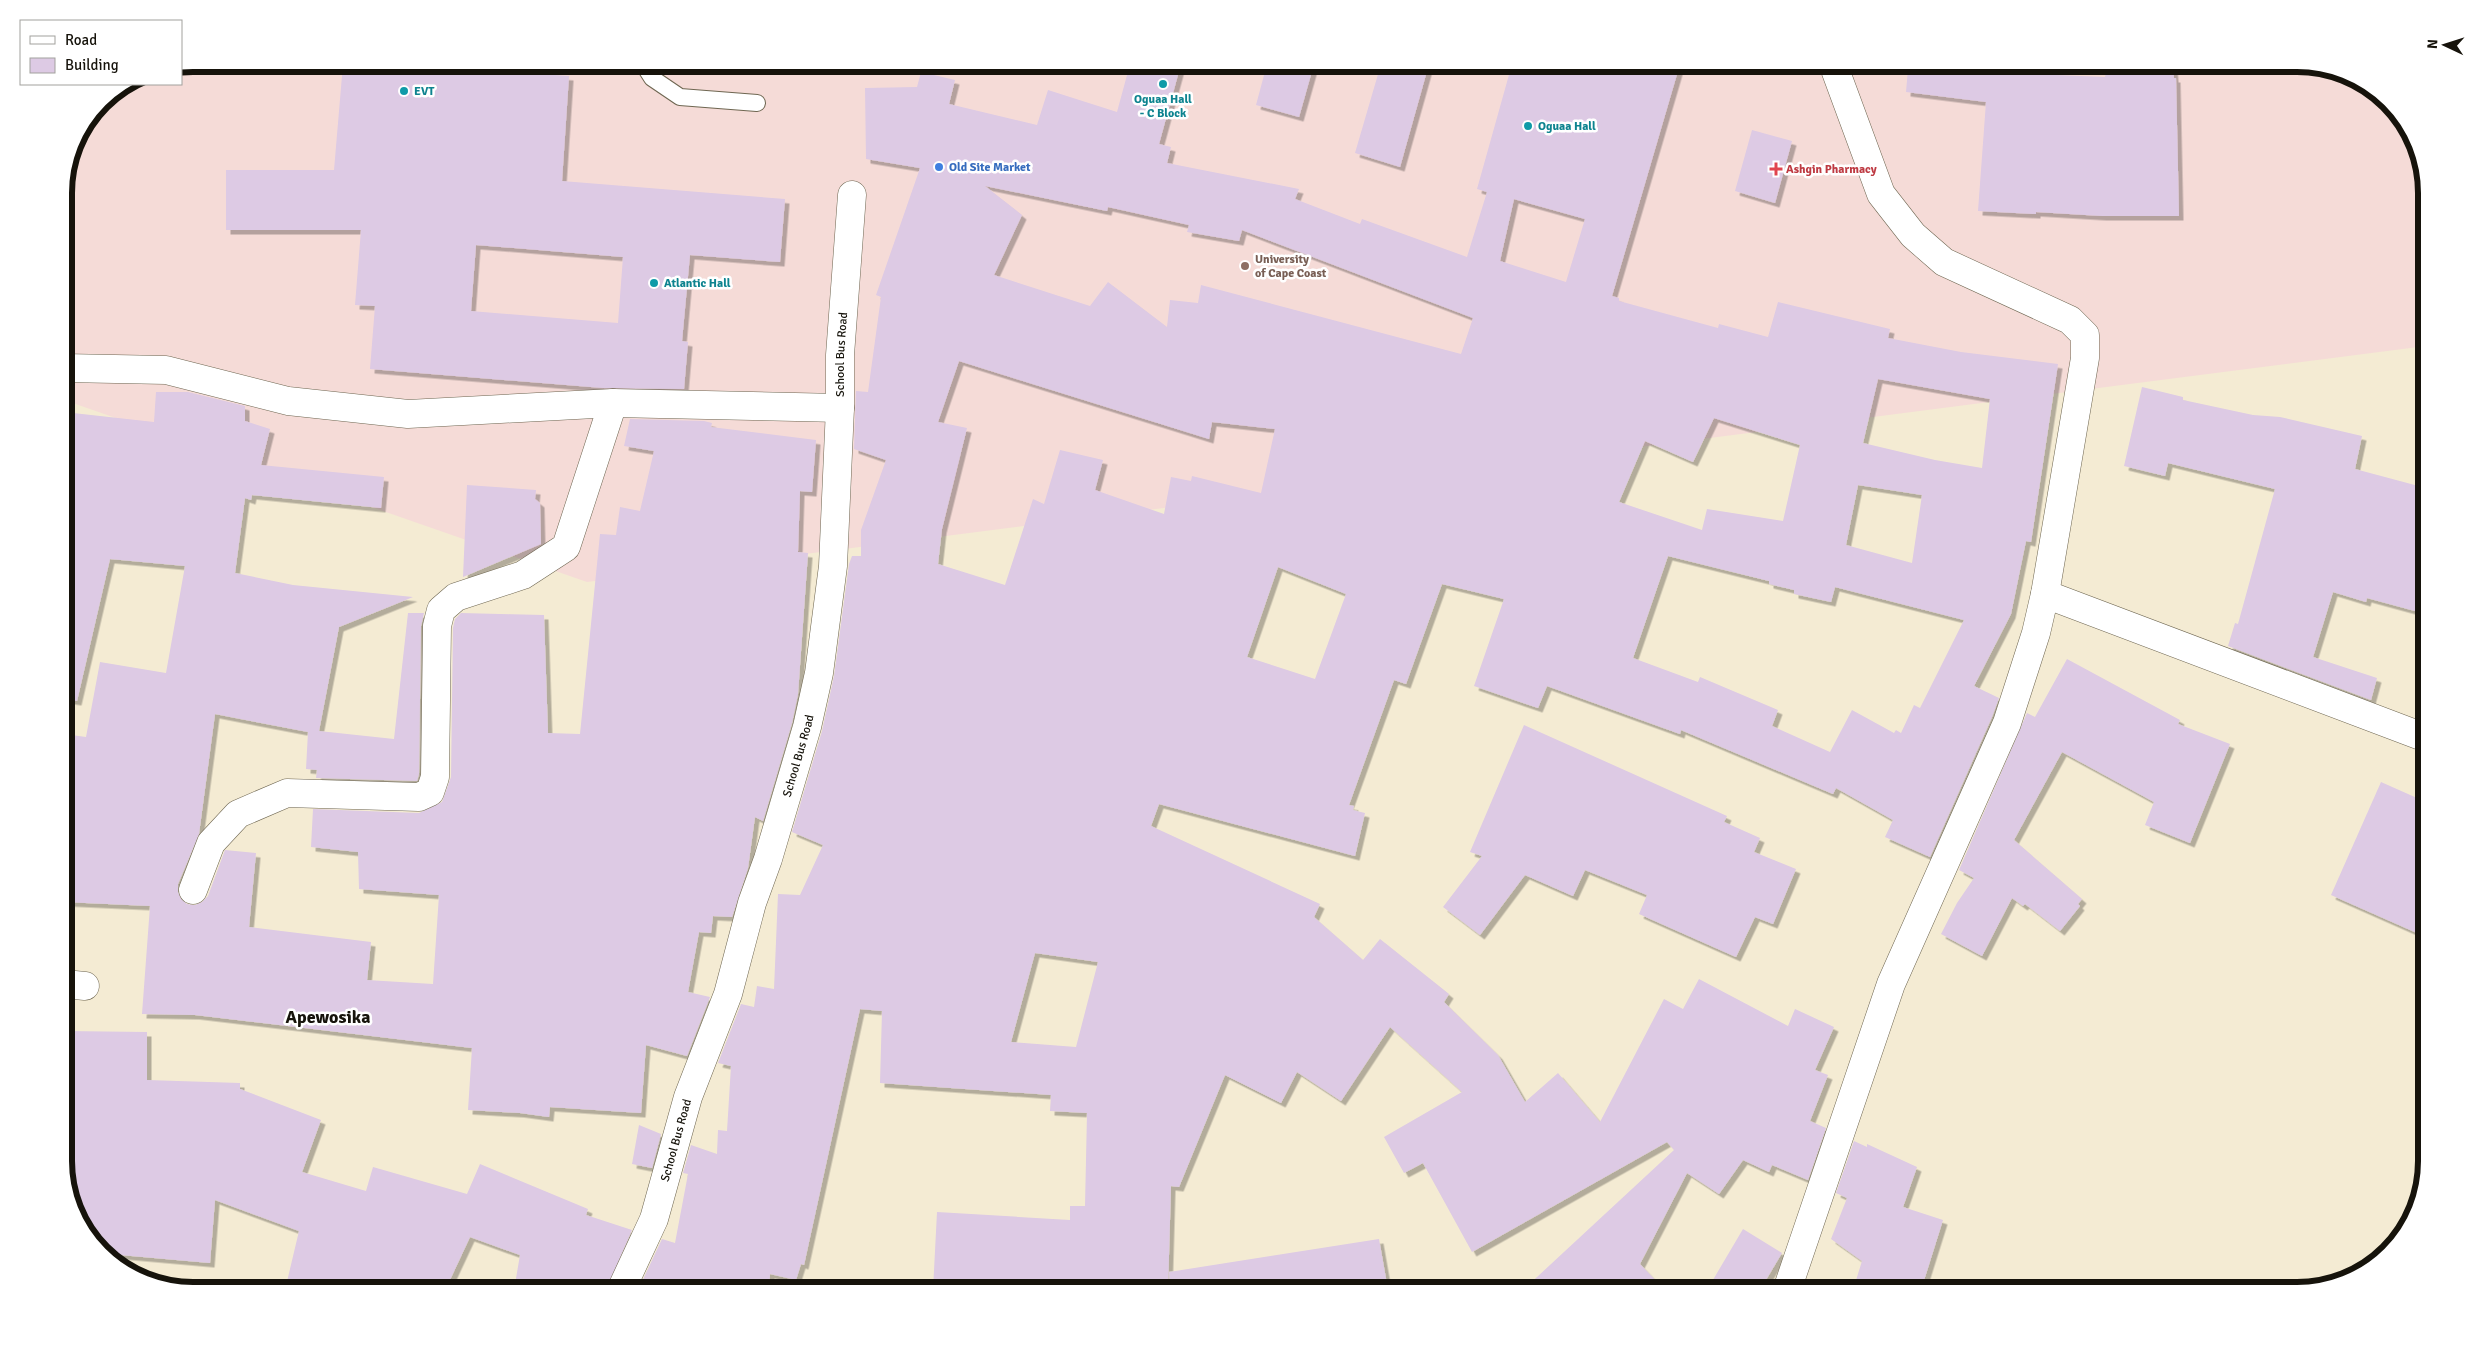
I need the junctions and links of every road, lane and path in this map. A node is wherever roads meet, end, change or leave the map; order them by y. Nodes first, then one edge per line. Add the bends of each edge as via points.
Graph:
1 (649, 73) edge
2 (1836, 73) edge
3 (757, 104) dead end
4 (852, 195) dead end
5 (73, 368) edge
6 (613, 403) junction
7 (840, 408) junction
8 (2044, 594) junction
9 (2418, 735) edge
10 (193, 890) dead end
11 (625, 1282) edge
12 (1789, 1282) edge

1 - 3 lane via 680,97
2 - 8 street via 1881,194 1913,235 1944,262 2070,320 2085,335 2085,358
4 - 7 street, School Bus Road via 840,355
5 - 6 street via 166,370 288,401 408,414
6 - 7 street
6 - 10 street via 566,547 523,574 456,597 441,610 435,777 430,792 420,797 287,793 279,796 238,814 211,843
7 - 11 street, School Bus Road via 833,566 820,668 807,727 752,903 728,994 688,1097 654,1219
8 - 9 street
8 - 12 street via 2036,633 2007,723 1891,984

